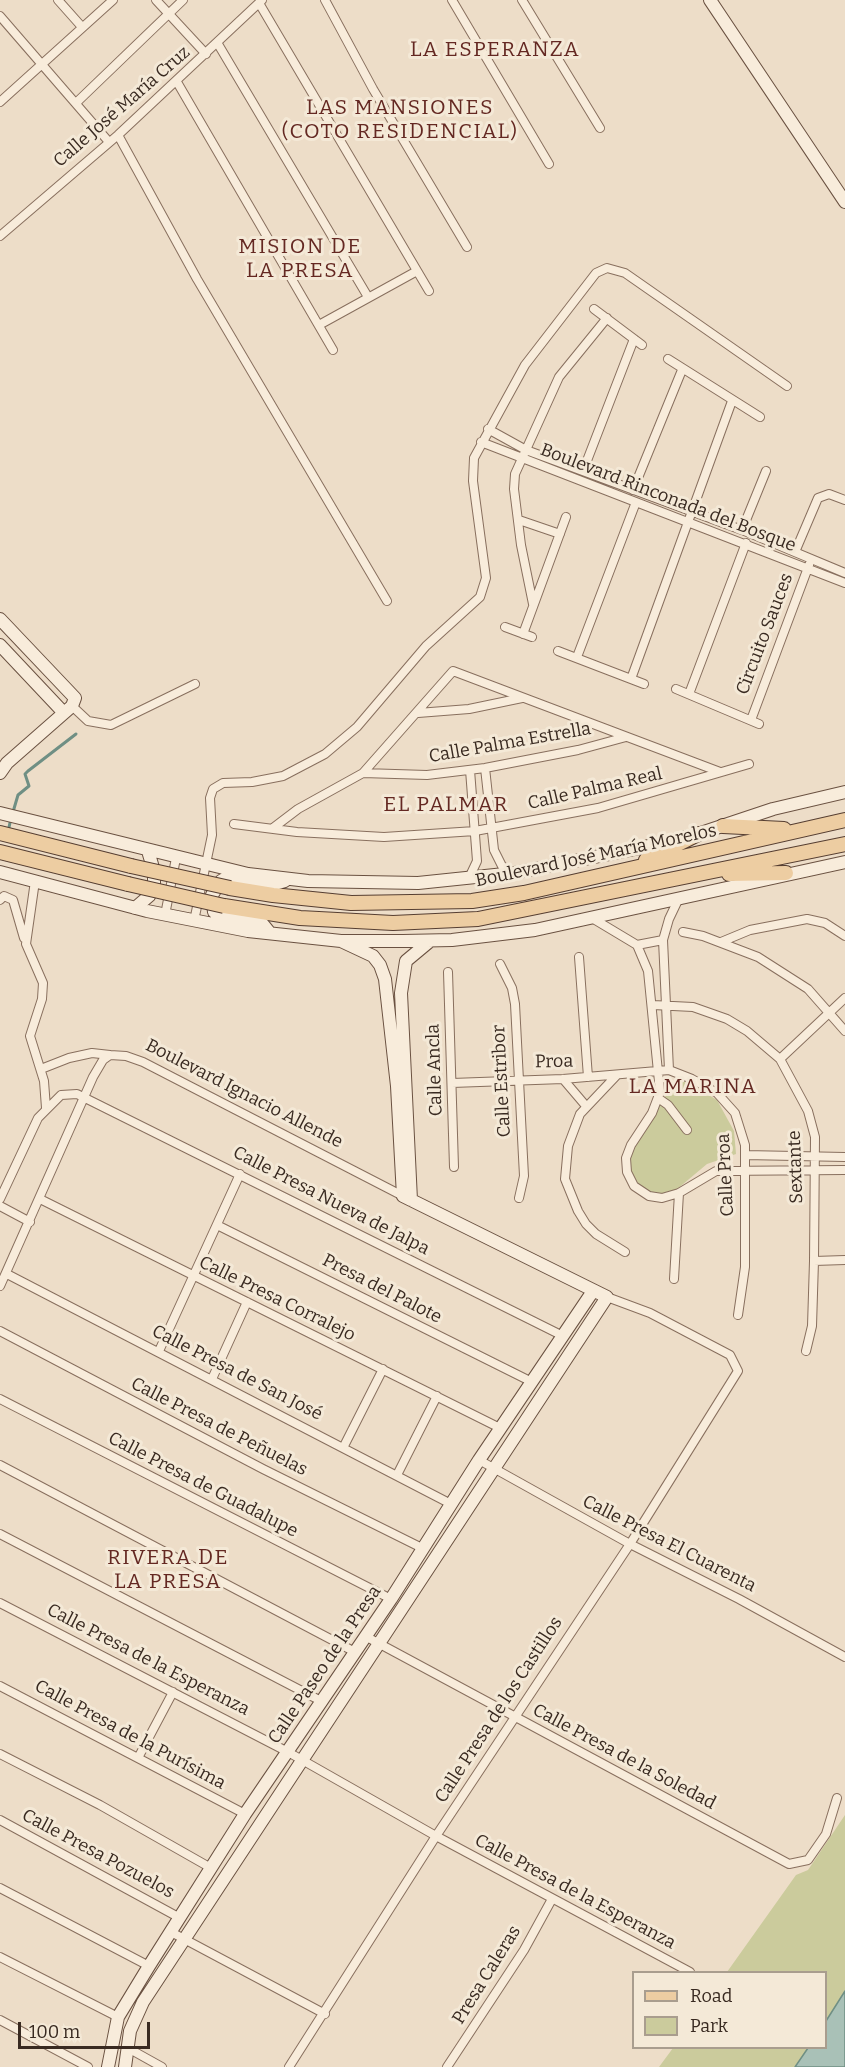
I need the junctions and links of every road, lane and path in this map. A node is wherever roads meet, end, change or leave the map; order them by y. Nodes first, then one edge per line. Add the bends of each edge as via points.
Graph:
1 (58, 0) edge
2 (113, 0) edge
3 (156, 0) edge
4 (183, 0) edge
5 (325, 0) edge
6 (452, 0) edge
7 (522, 0) edge
8 (710, 0) edge
9 (260, 2) edge
10 (169, 13) junction
11 (0, 16) edge
12 (82, 27) junction
13 (218, 44) junction
14 (206, 54) junction
15 (41, 63) junction
16 (177, 82) junction
17 (0, 102) edge
18 (77, 102) junction
19 (600, 128) dead end
20 (118, 135) junction
21 (109, 142) junction
22 (549, 164) dead end
23 (845, 202) edge
24 (0, 236) edge
25 (467, 247) dead end
26 (417, 271) junction
27 (429, 291) dead end
28 (368, 297) junction
29 (594, 309) dead end
30 (607, 318) junction
31 (319, 325) junction
32 (634, 339) junction
33 (642, 345) dead end
34 (333, 350) dead end
35 (668, 359) dead end
36 (682, 370) junction
37 (788, 386) dead end
38 (732, 401) junction
39 (760, 417) dead end
40 (488, 429) junction
41 (481, 442) junction
42 (526, 450) junction
43 (521, 460) junction
44 (583, 471) junction
45 (766, 471) dead end
46 (633, 490) junction
47 (845, 500) edge
48 (636, 502) junction
49 (692, 512) junction
50 (566, 517) dead end
51 (519, 520) junction
52 (688, 521) junction
53 (742, 530) junction
54 (560, 534) junction
55 (746, 543) junction
56 (795, 552) junction
57 (811, 559) junction
58 (807, 568) junction
59 (845, 573) edge
60 (845, 583) edge
61 (387, 601) dead end
62 (533, 604) junction
63 (0, 619) edge
64 (504, 627) dead end
65 (0, 645) edge
66 (558, 651) dead end
67 (577, 657) junction
68 (631, 679) junction
69 (195, 684) dead end
70 (644, 684) dead end
71 (676, 689) dead end
72 (689, 694) junction
73 (523, 697) junction
74 (68, 710) junction
75 (418, 713) junction
76 (627, 737) junction
77 (749, 764) dead end
78 (485, 768) junction
79 (470, 770) junction
80 (720, 772) junction
81 (0, 773) edge
82 (363, 774) junction
83 (845, 792) edge
84 (0, 813) edge
85 (845, 820) edge
86 (234, 824) dead end
87 (723, 826) junction
88 (273, 828) junction
89 (492, 829) junction
90 (798, 830) junction
91 (475, 831) junction
92 (0, 833) edge
93 (698, 834) junction
94 (845, 844) edge
95 (148, 851) junction
96 (0, 852) edge
97 (176, 858) junction
98 (845, 862) edge
99 (206, 866) junction
100 (626, 871) junction
101 (0, 872) edge
102 (514, 873) junction
103 (786, 873) junction
104 (700, 874) junction
105 (288, 879) junction
106 (468, 879) junction
107 (31, 880) junction
108 (680, 898) junction
109 (0, 900) edge
110 (135, 908) junction
111 (165, 915) junction
112 (591, 918) junction
113 (194, 921) junction
114 (683, 932) dead end
115 (270, 933) junction
116 (845, 936) edge
117 (432, 940) junction
118 (663, 940) junction
119 (341, 941) junction
120 (721, 942) junction
121 (26, 944) junction
122 (637, 945) junction
123 (579, 957) dead end
124 (500, 964) dead end
125 (448, 972) dead end
126 (845, 998) edge
127 (666, 1004) junction
128 (653, 1005) junction
129 (830, 1011) junction
130 (845, 1031) edge
131 (110, 1055) junction
132 (780, 1059) junction
133 (41, 1069) junction
134 (669, 1070) junction
135 (657, 1072) junction
136 (616, 1076) junction
137 (588, 1077) junction
138 (518, 1078) junction
139 (563, 1079) junction
140 (452, 1083) junction
141 (85, 1096) junction
142 (658, 1098) junction
143 (586, 1106) junction
144 (46, 1108) junction
145 (687, 1130) dead end
146 (745, 1155) junction
147 (845, 1157) edge
148 (814, 1158) junction
149 (454, 1167) dead end
150 (743, 1170) junction
151 (814, 1170) junction
152 (845, 1170) edge
153 (240, 1174) junction
154 (679, 1193) junction
155 (40, 1198) junction
156 (407, 1198) junction
157 (519, 1198) dead end
158 (0, 1199) edge
159 (0, 1206) edge
160 (30, 1222) junction
161 (218, 1225) junction
162 (625, 1252) dead end
163 (845, 1260) edge
164 (814, 1261) junction
165 (7, 1274) junction
166 (194, 1275) junction
167 (674, 1279) dead end
168 (0, 1286) edge
169 (593, 1291) junction
170 (607, 1297) junction
171 (247, 1302) junction
172 (738, 1315) dead end
173 (0, 1331) edge
174 (563, 1336) junction
175 (159, 1351) junction
176 (806, 1351) dead end
177 (382, 1369) junction
178 (738, 1371) joint
179 (212, 1379) junction
180 (532, 1382) junction
181 (437, 1396) junction
182 (0, 1399) edge
183 (500, 1428) junction
184 (344, 1446) junction
185 (479, 1460) junction
186 (0, 1465) edge
187 (493, 1469) junction
188 (398, 1475) junction
189 (452, 1504) junction
190 (0, 1534) edge
191 (630, 1544) junction
192 (424, 1549) junction
193 (391, 1599) junction
194 (0, 1603) edge
195 (365, 1636) junction
196 (378, 1643) junction
197 (355, 1652) junction
198 (845, 1657) edge
199 (0, 1686) edge
200 (173, 1692) junction
201 (323, 1702) junction
202 (514, 1718) junction
203 (288, 1752) junction
204 (0, 1754) edge
205 (138, 1758) junction
206 (302, 1762) junction
207 (837, 1798) dead end
208 (246, 1814) junction
209 (0, 1820) edge
210 (436, 1836) junction
211 (211, 1868) junction
212 (0, 1888) edge
213 (552, 1899) junction
214 (180, 1918) junction
215 (171, 1932) junction
216 (183, 1940) junction
217 (0, 1957) edge
218 (149, 1966) junction
219 (688, 1971) edge
220 (325, 2014) junction
221 (118, 2018) junction
222 (0, 2020) edge
223 (126, 2047) junction
224 (88, 2067) edge
225 (108, 2067) edge
226 (125, 2067) edge
227 (162, 2067) edge
228 (289, 2067) edge
229 (447, 2067) edge

1 - 12 street
2 - 12 street
3 - 10 street
4 - 10 street
5 - 25 street
6 - 22 street
7 - 19 street
8 - 23 street
9 - 13 street, Calle José María Cruz
9 - 26 street
10 - 14 street
10 - 18 street
11 - 15 street
12 - 15 street
13 - 14 street, Calle José María Cruz
13 - 28 street
14 - 16 street, Calle José María Cruz
15 - 17 street
15 - 18 street
16 - 20 street, Calle José María Cruz
16 - 31 street
18 - 21 street
20 - 21 street, Calle José María Cruz
20 - 61 street via 197,279
21 - 24 street, Calle José María Cruz
26 - 27 street
26 - 28 street
28 - 31 street
29 - 30 street
30 - 32 street
30 - 42 street via 559,377
31 - 34 street
32 - 33 street
32 - 44 street
35 - 36 street
36 - 38 street
36 - 46 street
37 - 40 street via 634,278 607,268 586,283 545,336
38 - 39 street
38 - 49 street
40 - 41 street
40 - 42 street, Boulevard Rinconada del Bosque
41 - 43 street, Boulevard Rinconada del Bosque
41 - 99 street via 472,473 486,578 480,597 426,646 357,727 325,754 272,779 216,786 210,798 212,829
42 - 43 street
42 - 44 street, Boulevard Rinconada del Bosque
43 - 48 street, Boulevard Rinconada del Bosque
43 - 51 street via 514,482
44 - 46 street, Boulevard Rinconada del Bosque
45 - 53 street
46 - 49 street, Boulevard Rinconada del Bosque
47 - 56 street via 829,494 818,498
48 - 52 street, Boulevard Rinconada del Bosque
48 - 67 street
49 - 52 street
49 - 53 street, Boulevard Rinconada del Bosque
50 - 54 street
51 - 54 street
51 - 62 street
52 - 55 street, Boulevard Rinconada del Bosque
52 - 68 street
53 - 56 street, Boulevard Rinconada del Bosque
54 - 62 street
55 - 58 street, Boulevard Rinconada del Bosque
55 - 72 street
56 - 57 street, Boulevard Rinconada del Bosque
57 - 58 street, Circuito Sauces
57 - 59 street, Boulevard Rinconada del Bosque
58 - 60 street, Boulevard Rinconada del Bosque
58 - 72 street, Circuito Sauces via 755,722
62 - 64 street via 527,635
63 - 74 street via 72,693 75,698
65 - 74 street
66 - 67 street
67 - 68 street
68 - 70 street
69 - 74 street via 111,725 88,721
71 - 72 street, Circuito Sauces
73 - 75 street via 469,709
73 - 75 street, Calle Palma Real via 453,671
73 - 76 street, Calle Palma Real
74 - 81 street
75 - 82 street, Calle Palma Real
76 - 78 street, Calle Palma Estrella
76 - 80 street, Calle Palma Real
77 - 80 street
78 - 79 street, Calle Palma Estrella
78 - 89 street
79 - 82 street, Calle Palma Estrella via 417,776
79 - 91 street
80 - 89 street, Calle Palma Real via 598,808
82 - 88 street, Calle Palma Real via 298,809
83 - 87 street, Boulevard José María Morelos
84 - 95 street, Boulevard José María Morelos
85 - 90 main road, Boulevard José María Morelos
86 - 88 street
87 - 90 main road
87 - 93 street, Boulevard José María Morelos
88 - 91 street, Calle Palma Real via 384,837
89 - 91 street, Calle Palma Real
89 - 102 street via 497,858
90 - 100 main road, Boulevard José María Morelos
91 - 106 street via 476,865
92 - 100 main road, Boulevard José María Morelos, bridge via 180,878 273,896 351,903 490,899
93 - 100 main road
93 - 102 street, Boulevard José María Morelos
94 - 104 main road, Boulevard José María Morelos
95 - 97 street, Boulevard José María Morelos
95 - 110 street via 154,887
96 - 104 main road, Boulevard José María Morelos, bridge via 224,906 300,918 393,923 478,919
97 - 99 street, Boulevard José María Morelos
97 - 111 street
98 - 103 street
99 - 105 street, Boulevard José María Morelos
99 - 113 street
101 - 107 street
102 - 106 street, Boulevard José María Morelos
103 - 104 main road
103 - 108 street
105 - 106 street, Boulevard José María Morelos via 418,883
105 - 115 street via 268,886 226,879 220,881 212,895 214,912 261,922
107 - 110 street
107 - 121 street
108 - 112 street
108 - 118 street
109 - 121 street via 4,896 13,900
110 - 111 street
111 - 113 street
112 - 117 street via 506,934
112 - 122 street
113 - 115 street
114 - 120 street
115 - 119 street
116 - 120 street via 825,923 807,919 750,930
117 - 119 street
117 - 156 street via 405,961 401,993
118 - 122 street
118 - 127 street
119 - 156 street via 373,956 385,980
120 - 129 street via 777,969 808,989
121 - 133 street via 43,983 30,1036
122 - 128 street via 648,971
123 - 137 street
124 - 138 street, Calle Estribor via 513,988
125 - 140 street, Calle Ancla
126 - 129 street
127 - 128 street, Sextante
127 - 132 street, Sextante via 693,1006 727,1019
127 - 134 street
128 - 135 street
129 - 130 street
129 - 132 street
131 - 133 street, Boulevard Ignacio Allende via 92,1053
131 - 141 street via 98,1068
131 - 156 street, Boulevard Ignacio Allende via 143,1062
132 - 148 street, Sextante via 808,1111
133 - 144 street
134 - 135 street
134 - 146 street, Calle Proa via 705,1085 727,1102 741,1124
135 - 136 street, Proa
135 - 142 street
136 - 137 street, Proa
136 - 143 street
137 - 139 street, Proa
138 - 139 street, Proa
138 - 140 street, Proa
138 - 157 street, Calle Estribor via 524,1176
139 - 143 street
140 - 149 street, Calle Ancla
141 - 144 street via 66,1094
141 - 153 street, Calle Presa Nueva de Jalpa
141 - 155 street
142 - 145 street
142 - 154 street via 628,1152 627,1172 634,1186 649,1196 662,1198
143 - 162 street via 568,1146 565,1179 586,1224
144 - 158 street
146 - 148 street
146 - 150 street, Calle Proa
147 - 148 street
148 - 151 street, Sextante
150 - 151 street
150 - 154 street via 716,1171
150 - 172 street, Calle Proa via 745,1267
151 - 152 street
151 - 164 street, Sextante
153 - 161 street
153 - 174 street, Calle Presa Nueva de Jalpa
154 - 167 street
155 - 160 street
155 - 166 street, Calle Presa Corralejo
156 - 169 street, Boulevard Ignacio Allende
159 - 160 street
160 - 165 street
161 - 166 street
161 - 180 street, Presa del Palote
163 - 164 street
164 - 176 street, Sextante via 812,1326
165 - 168 street
165 - 175 street, Calle Presa de San José
166 - 171 street, Calle Presa Corralejo
166 - 175 street
169 - 170 street, Boulevard Ignacio Allende
169 - 174 street, Calle Paseo de la Presa
170 - 178 street, Boulevard Ignacio Allende via 650,1313 730,1355
170 - 187 street, Calle Paseo de la Presa
171 - 177 street, Calle Presa Corralejo
171 - 179 street
173 - 192 street, Calle Presa de Peñuelas
174 - 180 street, Calle Paseo de la Presa
175 - 179 street, Calle Presa de San José
177 - 181 street, Calle Presa Corralejo
177 - 184 street
178 - 191 street, Calle Presa de los Castillos
179 - 184 street, Calle Presa de San José
180 - 183 street, Calle Paseo de la Presa
181 - 183 street, Calle Presa Corralejo
181 - 188 street
182 - 193 street, Calle Presa de Guadalupe
183 - 185 street, Calle Paseo de la Presa
184 - 188 street, Calle Presa de San José
185 - 187 street, Calle Presa El Cuarenta
185 - 189 street, Calle Paseo de la Presa
186 - 197 street
187 - 191 street, Calle Presa El Cuarenta
187 - 196 street, Calle Paseo de la Presa
188 - 189 street, Calle Presa de San José
189 - 192 street, Calle Paseo de la Presa
190 - 201 street
191 - 198 street, Calle Presa El Cuarenta
191 - 202 street, Calle Presa de los Castillos
192 - 193 street, Calle Paseo de la Presa
193 - 195 street, Calle Paseo de la Presa
194 - 200 street, Calle Presa de la Esperanza
195 - 196 street, Calle Presa de la Soledad
195 - 197 street, Calle Paseo de la Presa
196 - 202 street, Calle Presa de la Soledad
196 - 206 street, Calle Paseo de la Presa
197 - 201 street, Calle Paseo de la Presa
199 - 205 street, Calle Presa de la Purísima
200 - 203 street, Calle Presa de la Esperanza
200 - 205 street
201 - 203 street, Calle Paseo de la Presa
202 - 207 street, Calle Presa de la Soledad via 789,1864 808,1860 825,1834
202 - 210 street, Calle Presa de los Castillos
203 - 206 street, Calle Presa de la Esperanza
203 - 208 street, Calle Paseo de la Presa
204 - 211 street
205 - 208 street, Calle Presa de la Purísima
206 - 210 street, Calle Presa de la Esperanza
206 - 216 street, Calle Paseo de la Presa
208 - 211 street, Calle Paseo de la Presa
209 - 214 street, Calle Presa Pozuelos
210 - 213 street, Calle Presa de la Esperanza
210 - 220 street, Calle Presa de los Castillos
211 - 214 street, Calle Paseo de la Presa
212 - 218 street
213 - 219 street, Calle Presa de la Esperanza
213 - 229 street, Presa Caleras
214 - 215 street, Calle Paseo de la Presa
215 - 216 street
215 - 218 street, Calle Paseo de la Presa
216 - 220 street
216 - 223 street, Calle Paseo de la Presa via 135,2016
217 - 221 street
218 - 221 street, Calle Paseo de la Presa
220 - 228 street, Calle Presa de los Castillos
221 - 225 street, Calle Paseo de la Presa
222 - 224 street
223 - 226 street, Calle Paseo de la Presa
223 - 227 street

